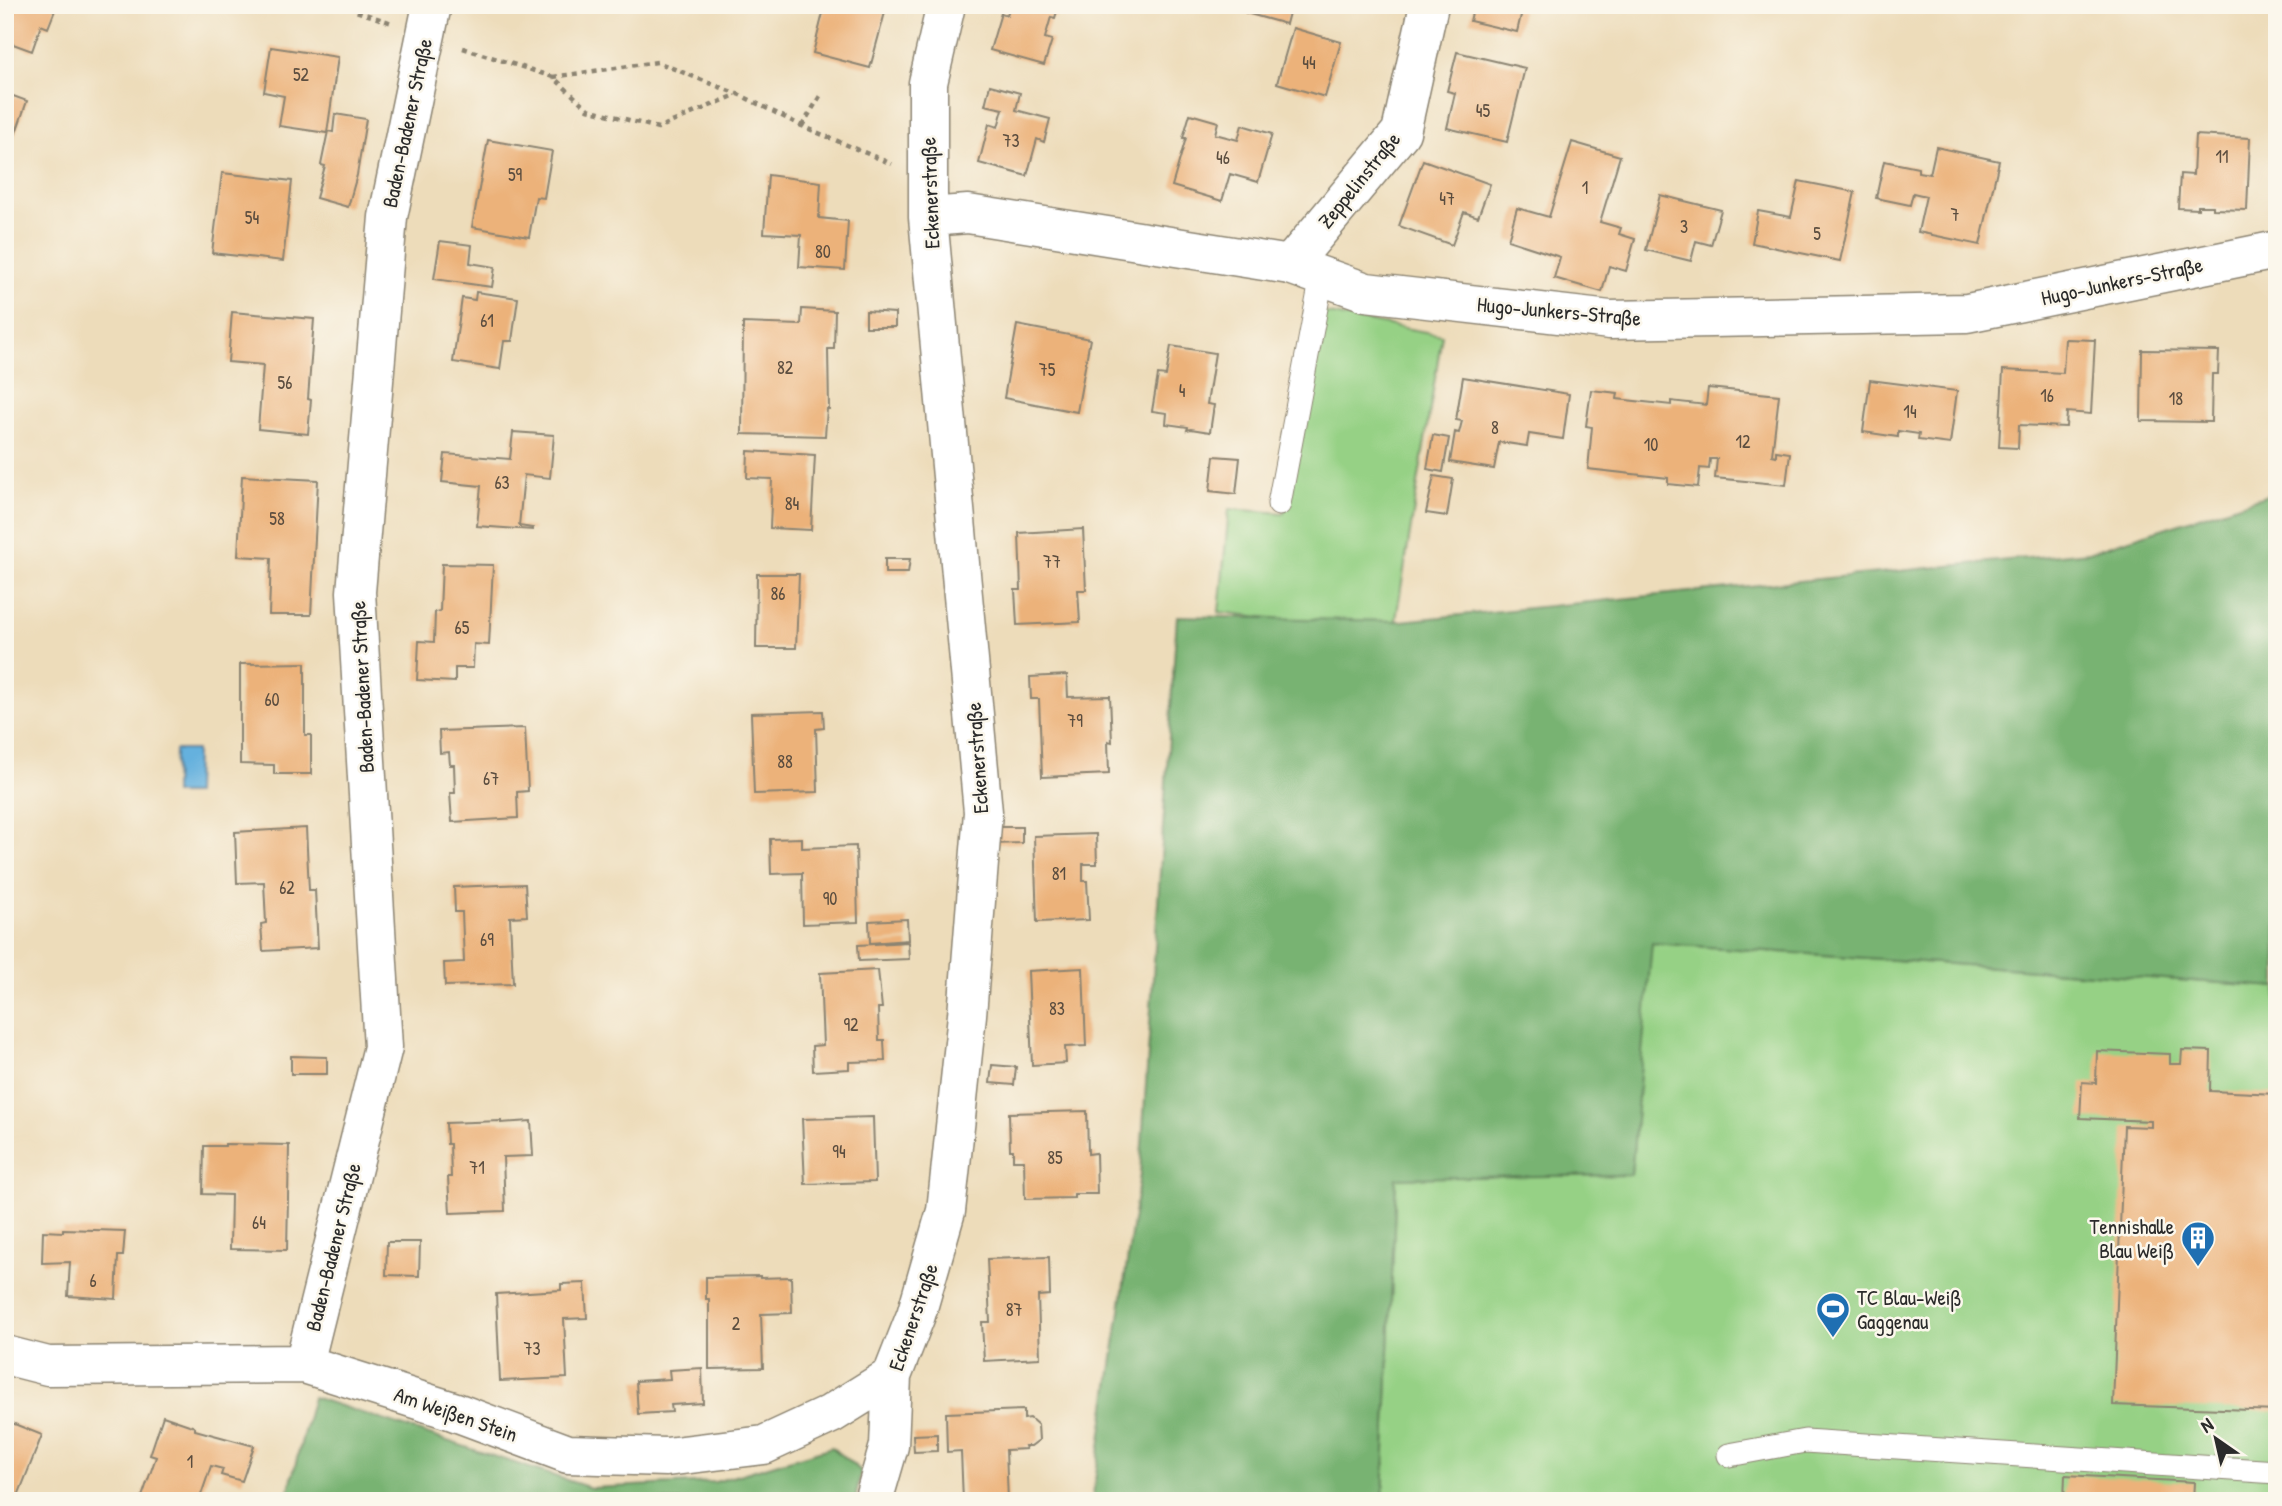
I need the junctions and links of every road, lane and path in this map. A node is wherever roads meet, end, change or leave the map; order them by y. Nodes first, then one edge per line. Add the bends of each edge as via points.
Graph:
1 (349, 5) edge
2 (946, 5) edge
3 (1429, 5) edge
4 (429, 20) edge
5 (553, 77) junction
6 (738, 94) junction
7 (820, 96) dead end
8 (802, 126) junction
9 (927, 163) junction
10 (928, 217) junction
11 (2277, 250) edge
12 (1306, 271) junction
13 (1279, 504) dead end
14 (5, 1355) edge
15 (304, 1364) junction
16 (891, 1376) junction
17 (1729, 1455) dead end
18 (2277, 1472) edge
19 (873, 1501) edge

1 - 4 path via 356,11
2 - 9 street, Eckenerstraße via 928,83
3 - 12 street, Zeppelinstraße via 1401,132
4 - 5 path
4 - 15 street, Baden-Badener Straße via 388,217 356,592 383,1047
5 - 6 path via 657,62
5 - 6 path via 588,109 658,128
6 - 8 path
7 - 8 path
8 - 9 path via 899,167
9 - 10 street, Eckenerstraße
10 - 12 street, Hugo-Junkers-Straße via 968,214
10 - 16 street, Eckenerstraße via 983,812 946,1211 916,1315
11 - 12 street, Hugo-Junkers-Straße via 1968,313 1610,320 1366,292
12 - 13 lane
14 - 15 street, Am Weißen Stein via 48,1366
15 - 16 street, Am Weißen Stein via 453,1411 568,1454 666,1457 764,1445 831,1414
16 - 19 street, Eckenerstraße via 889,1446
17 - 18 lane via 1805,1441

